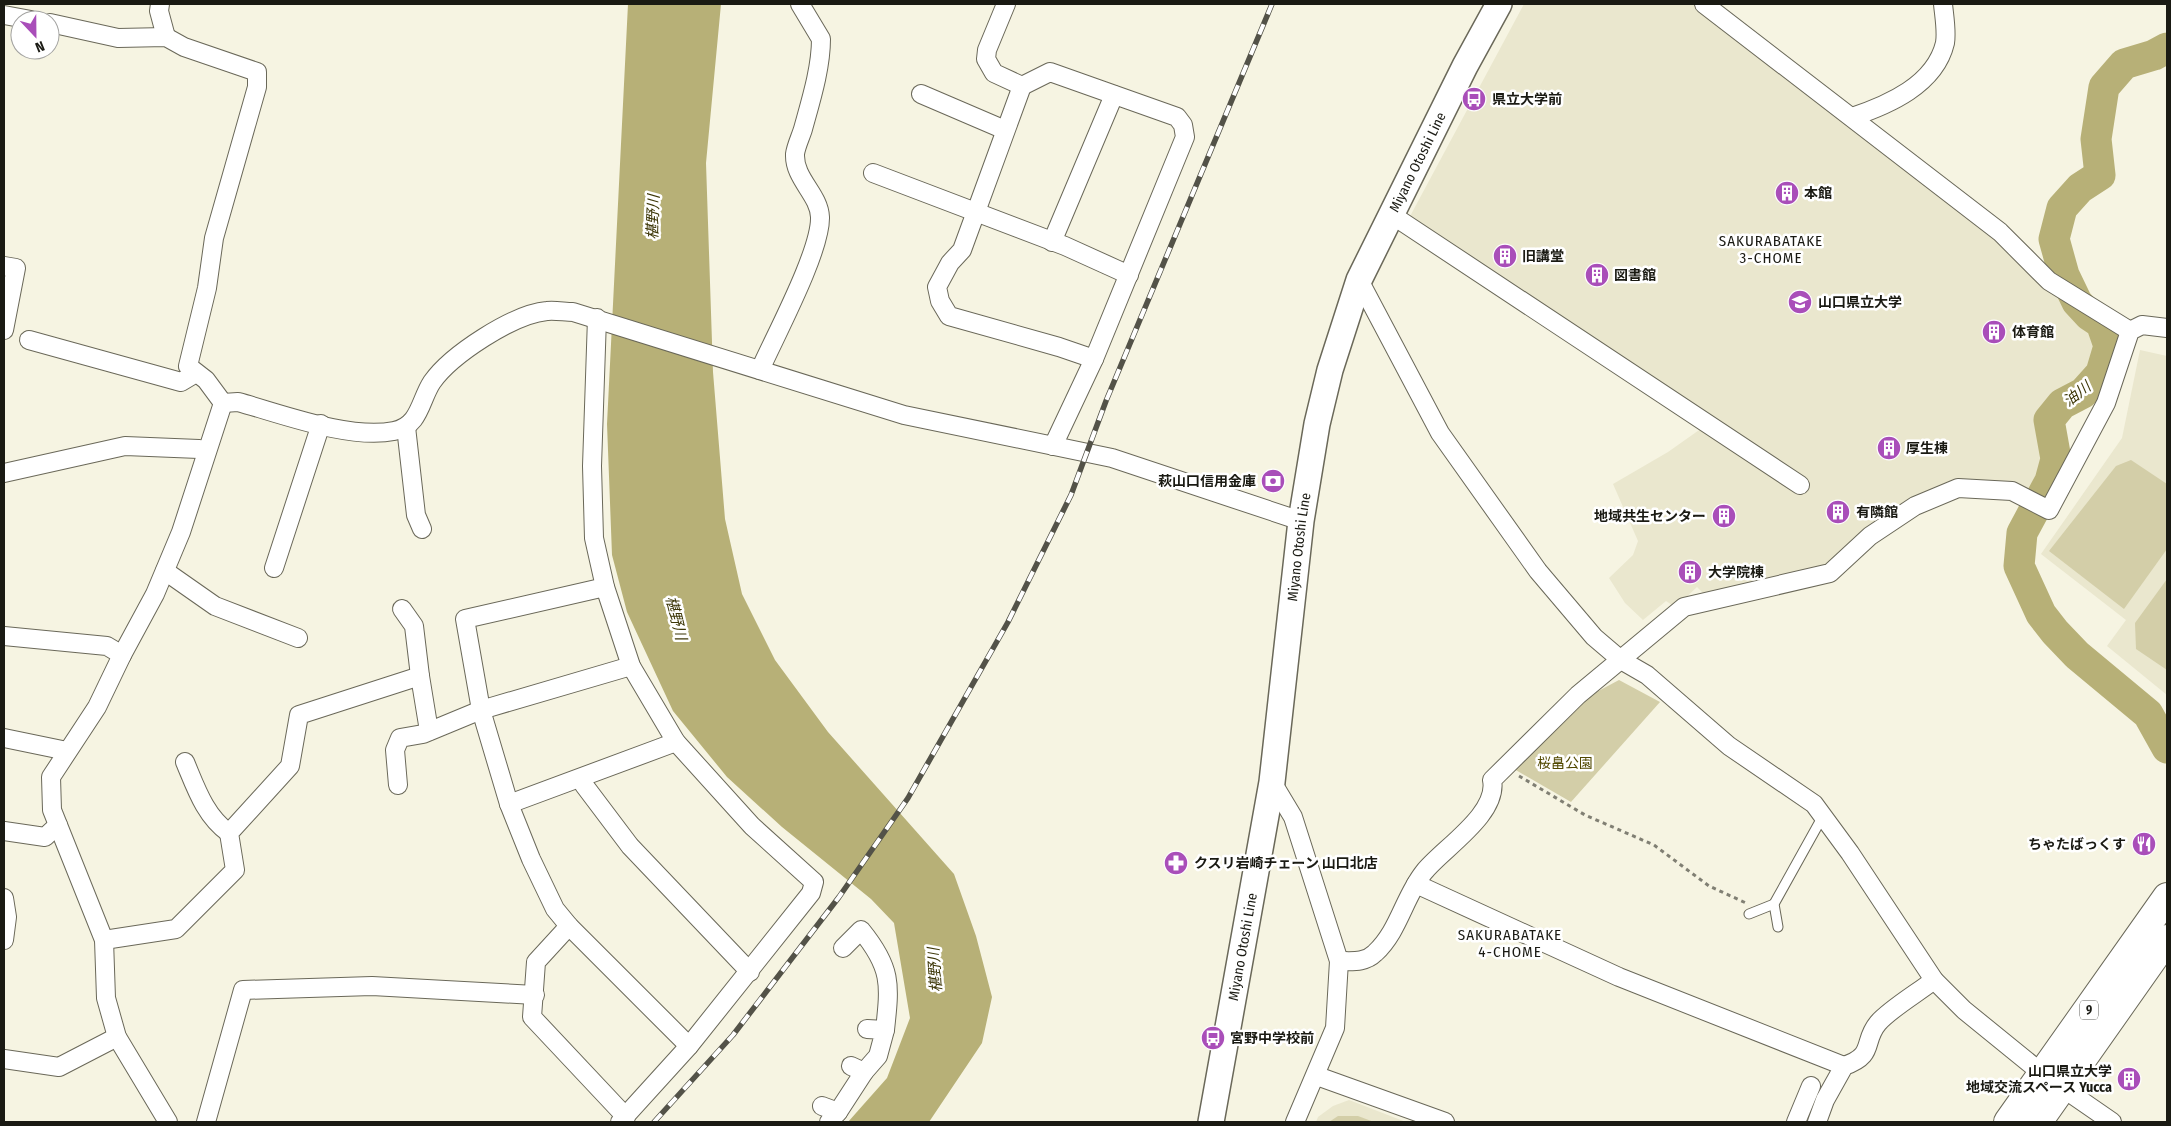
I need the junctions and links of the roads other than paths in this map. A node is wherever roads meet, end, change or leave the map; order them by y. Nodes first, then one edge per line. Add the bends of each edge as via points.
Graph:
1 (160, 4) edge
2 (800, 4) edge
3 (1006, 4) edge
4 (1499, 4) edge
5 (1704, 4) edge
6 (1943, 4) edge
7 (60, 25) edge
8 (166, 37) junction
9 (1022, 86) junction
10 (921, 94) dead end
11 (1114, 95) junction
12 (1852, 117) junction
13 (1005, 130) junction
14 (873, 173) dead end
15 (976, 212) junction
16 (1392, 214) junction
17 (1052, 242) junction
18 (4, 266) edge
19 (1129, 275) junction
20 (1359, 280) junction
21 (600, 319) junction
22 (2167, 328) edge
23 (4, 330) edge
24 (2130, 331) junction
25 (29, 340) dead end
26 (1094, 359) junction
27 (760, 370) junction
28 (196, 373) junction
29 (224, 403) junction
30 (321, 424) junction
31 (406, 426) junction
32 (1053, 446) junction
33 (206, 453) junction
34 (4, 473) edge
35 (1800, 485) dead end
36 (1301, 521) junction
37 (422, 529) dead end
38 (274, 568) dead end
39 (165, 571) junction
40 (605, 587) junction
41 (402, 609) dead end
42 (4, 636) edge
43 (298, 638) dead end
44 (122, 655) junction
45 (1621, 660) junction
46 (631, 666) junction
47 (420, 676) junction
48 (481, 710) junction
49 (429, 731) junction
50 (4, 738) edge
51 (676, 742) junction
52 (67, 751) junction
53 (186, 762) dead end
54 (582, 778) junction
55 (1272, 782) junction
56 (398, 785) dead end
57 (509, 804) junction
58 (1823, 816) junction
59 (58, 825) junction
60 (4, 831) edge
61 (229, 833) junction
62 (1416, 884) junction
63 (2167, 897) edge
64 (4, 898) edge
65 (1770, 907) junction
66 (1749, 914) dead end
67 (569, 926) junction
68 (1778, 927) dead end
69 (2167, 939) edge
70 (4, 940) edge
71 (104, 940) junction
72 (843, 948) dead end
73 (1339, 961) junction
74 (750, 972) junction
75 (1934, 980) junction
76 (535, 995) junction
77 (867, 1029) dead end
78 (885, 1030) junction
79 (117, 1038) junction
80 (689, 1046) junction
81 (4, 1059) edge
82 (1844, 1066) junction
83 (1317, 1076) junction
84 (2053, 1082) junction
85 (1811, 1086) dead end
86 (830, 1113) edge
87 (623, 1120) edge
88 (168, 1122) edge
89 (206, 1122) edge
90 (1211, 1122) edge
91 (1296, 1122) edge
92 (1446, 1122) edge
93 (1796, 1122) edge
94 (1817, 1122) edge
95 (2008, 1122) edge
96 (2038, 1122) edge
97 (2112, 1122) edge

1 - 8 street
2 - 27 street via 821,39 811,100 795,154 801,178 820,216 807,266
3 - 9 street via 986,59 994,73
4 - 16 main road, Miyano Otoshi Line
5 - 12 street
6 - 12 street via 1945,42 1935,64 1914,87 1883,106
7 - 8 street via 118,38
8 - 28 street via 184,47 257,72 257,87 214,238 207,288 189,354 188,366
9 - 11 street via 1050,72
9 - 13 street
10 - 13 street
11 - 17 street
11 - 19 street via 1176,117 1183,124 1185,137
12 - 24 street via 2000,232 2049,281
13 - 15 street
14 - 15 street
15 - 17 street
15 - 26 street via 962,250 950,263 937,287 949,316
16 - 20 main road, Miyano Otoshi Line
16 - 35 street
17 - 19 street
18 - 23 street via 16,268
19 - 26 street
20 - 36 main road, Miyano Otoshi Line via 1330,370 1317,424
20 - 45 street via 1440,433 1538,571 1594,637
21 - 27 street
21 - 31 street via 573,312 547,311 506,324 472,346 438,376 415,418
21 - 40 street via 592,466 594,538
22 - 24 street via 2142,325
24 - 45 street via 2106,403 2048,510 2012,491 1958,488 1915,506 1870,536 1830,573 1684,607
25 - 28 street via 181,382
26 - 32 street
27 - 32 street via 904,415
28 - 29 street via 206,380
29 - 30 street via 238,402
29 - 33 street
30 - 31 street via 352,432 394,431
30 - 38 street
31 - 37 street via 416,515
32 - 36 street via 1112,458
33 - 34 street via 199,448 125,446
33 - 39 street
36 - 55 main road, Miyano Otoshi Line
39 - 43 street via 215,606
39 - 44 street
40 - 46 street
40 - 48 street via 465,619
41 - 47 street via 414,626
42 - 44 street via 107,646
44 - 52 street via 97,707
45 - 58 street via 1647,674 1729,746 1814,804
45 - 62 street via 1578,695 1503,767 1492,780 1493,788 1478,820 1424,871
46 - 48 street
46 - 51 street
47 - 49 street
47 - 61 street via 299,715 290,766
48 - 49 street
48 - 57 street
49 - 56 street via 400,738 395,750
50 - 52 street
51 - 54 street
51 - 74 street via 752,826 814,882 811,893
52 - 59 street via 51,777 52,810
53 - 61 street via 214,822
54 - 57 street
54 - 74 street via 630,846
55 - 73 street via 1293,817
55 - 90 main road, Miyano Otoshi Line
57 - 67 street via 535,868 555,908
58 - 65 lane
58 - 75 street
59 - 60 street via 45,837
59 - 71 street
61 - 71 street via 235,870 176,929
62 - 73 street via 1408,895 1396,927 1375,954 1363,961
62 - 82 street via 1619,977
63 - 84 highway, 9
64 - 70 street via 7,917
65 - 66 lane
65 - 68 lane
67 - 76 street via 536,962
67 - 80 street
69 - 84 highway, 9
71 - 79 street via 106,998
72 - 78 street via 861,930 884,961 889,994
73 - 83 street via 1335,1028
74 - 80 street
75 - 82 street via 1878,1023 1868,1050 1858,1061
75 - 84 street via 1964,1010
76 - 87 street via 532,1017
76 - 89 street via 372,986 243,990
77 - 78 street
78 - 86 street via 878,1056 857,1069
79 - 81 street via 59,1067
79 - 88 street
80 - 87 street
82 - 94 street
83 - 91 street
83 - 92 street
84 - 95 highway, 9
84 - 96 highway, 9
84 - 97 street
85 - 93 street

